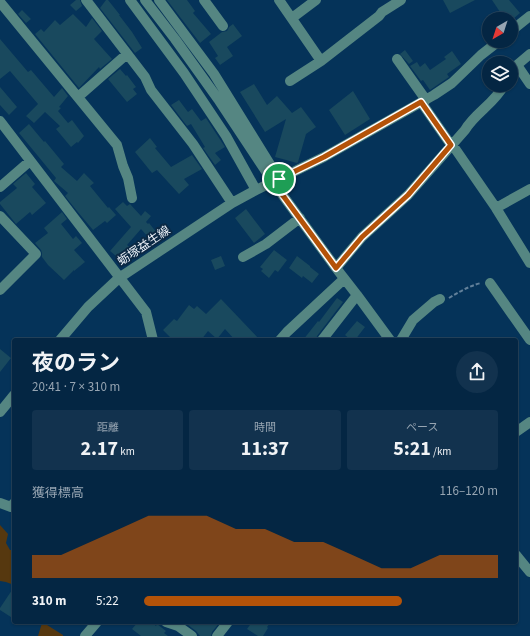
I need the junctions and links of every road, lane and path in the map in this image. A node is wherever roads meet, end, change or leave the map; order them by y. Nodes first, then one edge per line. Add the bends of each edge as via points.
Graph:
1 (86, 0) edge
2 (130, 0) edge
3 (145, 0) edge
4 (159, 0) edge
5 (204, 0) edge
6 (279, 0) edge
7 (316, 0) edge
8 (401, 0) edge
9 (0, 2) edge
10 (530, 16) edge
11 (292, 18) junction
12 (518, 25) edge
13 (223, 26) dead end
14 (490, 48) edge
15 (127, 54) junction
16 (530, 54) edge
17 (397, 59) dead end
18 (321, 61) junction
19 (518, 65) edge
20 (518, 73) edge
21 (290, 81) dead end
22 (530, 84) edge
23 (500, 92) edge
24 (78, 96) junction
25 (423, 101) junction
26 (0, 121) edge
27 (451, 145) junction
28 (30, 161) junction
29 (276, 180) junction
30 (0, 187) edge
31 (530, 189) edge
32 (256, 190) junction
33 (132, 198) dead end
34 (232, 203) junction
35 (496, 208) junction
36 (0, 216) edge
37 (300, 218) junction
38 (242, 257) dead end
39 (530, 263) edge
40 (336, 268) junction
41 (119, 278) junction
42 (344, 279) junction
43 (490, 283) joint
44 (0, 290) edge
45 (357, 295) junction
46 (440, 300) joint
47 (62, 338) edge
48 (152, 338) edge
49 (282, 338) edge
50 (324, 338) edge
51 (389, 338) edge
52 (402, 338) edge
53 (530, 340) edge
54 (12, 397) edge
55 (0, 412) edge
56 (530, 422) edge
57 (518, 431) edge
58 (0, 503) edge
59 (12, 506) edge
60 (518, 557) edge
61 (530, 572) edge
62 (95, 624) edge
63 (172, 624) edge
64 (226, 624) edge
65 (85, 636) edge
66 (192, 636) edge
67 (217, 636) edge

1 - 15 street
2 - 32 street via 184,73 226,136
3 - 29 street
4 - 29 street via 214,74
5 - 13 street
6 - 11 street
7 - 11 street
8 - 18 street
9 - 24 street
10 - 12 street
11 - 18 street
14 - 25 street, 蛎塚益生線 via 452,83
15 - 24 street
15 - 34 street via 145,76 151,90 201,156
16 - 19 street
17 - 25 street
18 - 21 street
20 - 22 street
23 - 27 street
24 - 33 street via 117,145
25 - 27 street
25 - 29 street, 蛎塚益生線 via 324,157
26 - 28 street
27 - 35 street
27 - 40 street via 408,195 362,237
28 - 30 street
28 - 41 street
29 - 32 street, 蛎塚益生線
29 - 37 street
31 - 35 street
32 - 34 street, 蛎塚益生線
34 - 41 street, 蛎塚益生線
35 - 39 street
36 - 44 street via 36,254
37 - 38 street via 266,244
37 - 40 street
40 - 42 street
41 - 47 street, 蛎塚益生線 via 88,307
41 - 48 street via 146,312
42 - 45 street
42 - 49 street
43 - 46 path via 474,285 450,298
43 - 53 street
45 - 50 street
45 - 51 street
46 - 52 street via 413,320
54 - 55 street
56 - 57 street
58 - 59 street
60 - 61 street
62 - 65 street
63 - 66 street
64 - 67 street

